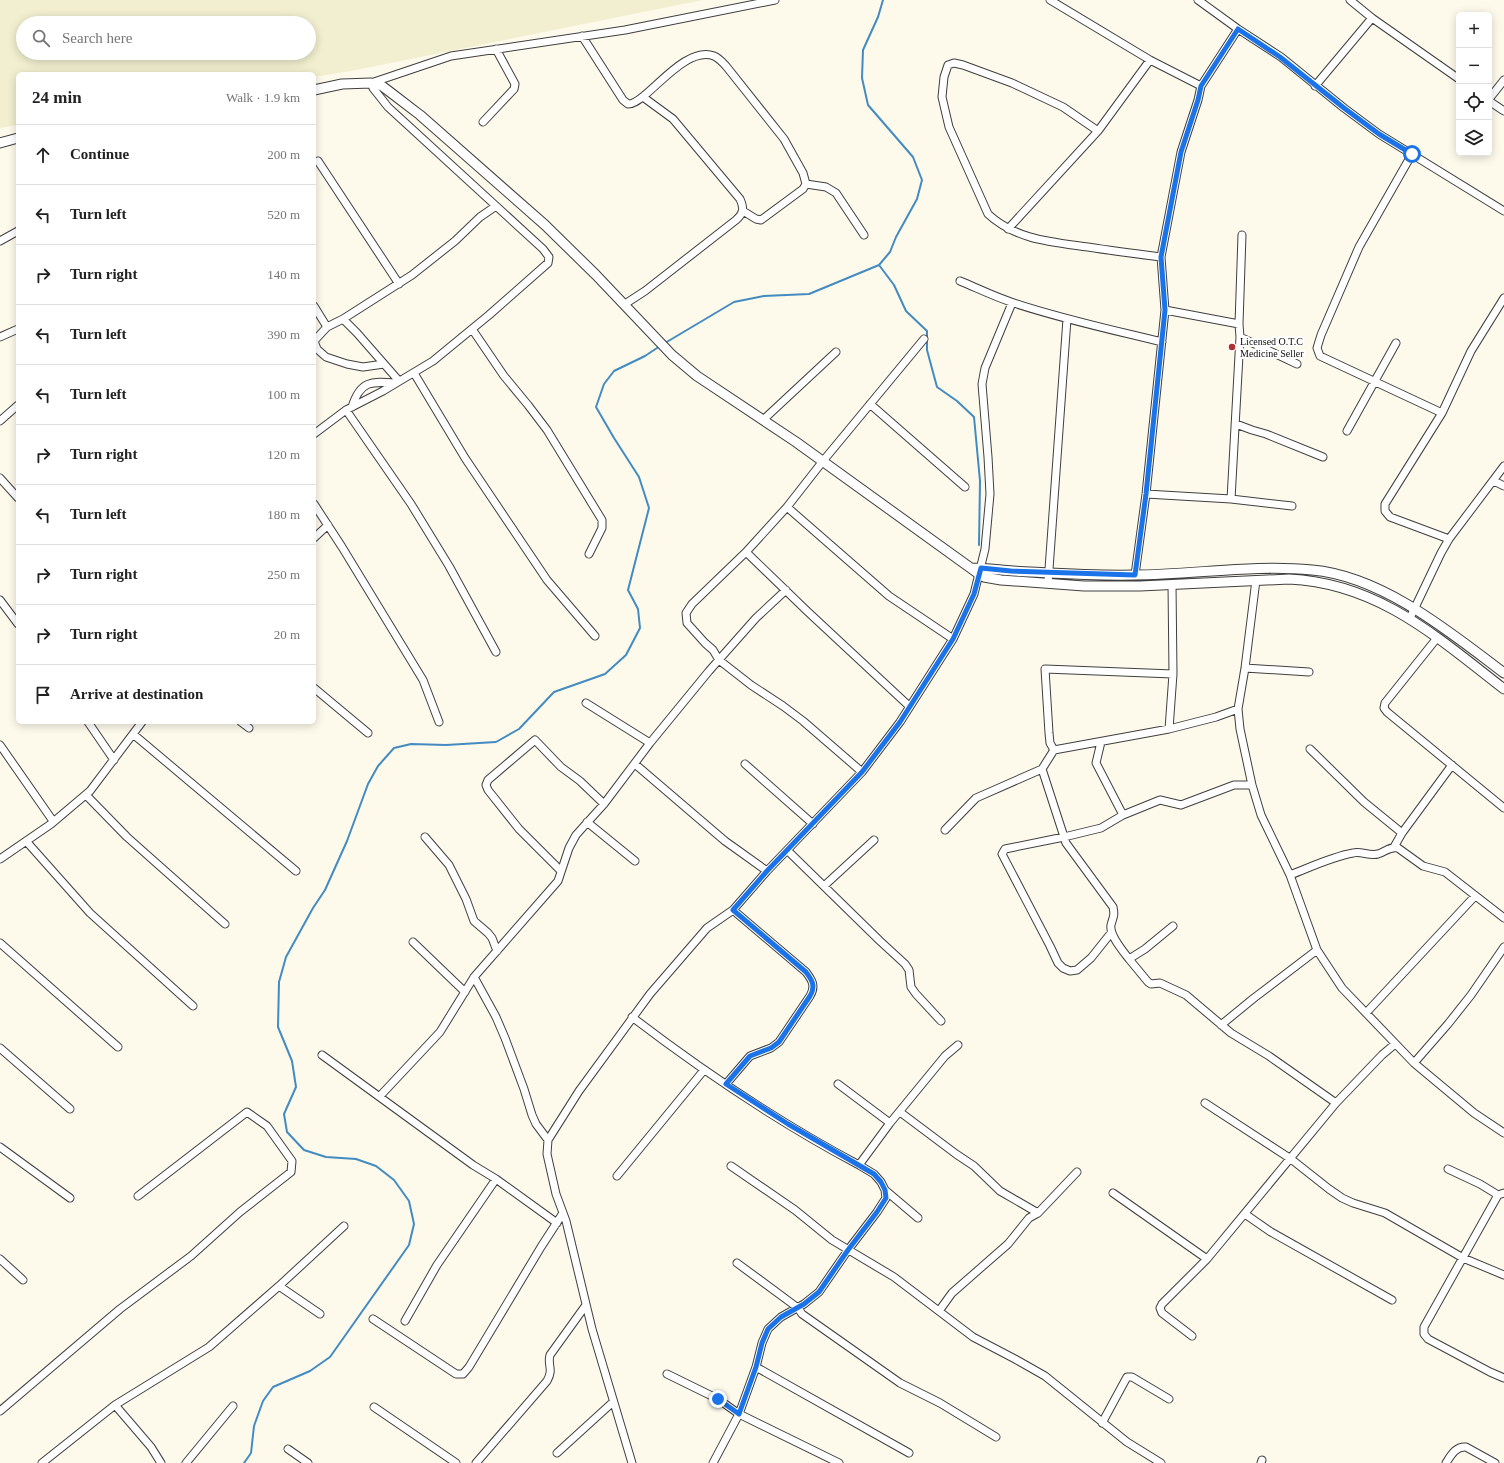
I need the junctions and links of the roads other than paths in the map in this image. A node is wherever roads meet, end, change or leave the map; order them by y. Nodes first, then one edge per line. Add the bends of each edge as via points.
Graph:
1 (775, 0) edge
2 (1050, 0) edge
3 (1198, 0) edge
4 (1350, 0) edge
5 (1372, 18) junction
6 (1238, 29) junction
7 (582, 36) junction
8 (496, 49) junction
9 (1150, 60) junction
10 (1456, 77) edge
11 (1504, 80) edge
12 (371, 83) junction
13 (1201, 86) junction
14 (1315, 86) junction
15 (316, 90) edge
16 (1492, 96) edge
17 (643, 97) junction
18 (1492, 102) edge
19 (1504, 111) edge
20 (483, 122) dead end
21 (1098, 131) junction
22 (16, 139) edge
23 (0, 143) edge
24 (1412, 154) junction
25 (318, 161) dead end
26 (806, 184) junction
27 (496, 206) junction
28 (743, 211) junction
29 (1504, 211) edge
30 (1008, 229) junction
31 (16, 232) edge
32 (864, 235) dead end
33 (1242, 235) dead end
34 (0, 241) edge
35 (1161, 257) junction
36 (960, 281) dead end
37 (399, 284) junction
38 (1504, 298) edge
39 (1012, 303) junction
40 (625, 304) junction
41 (316, 309) edge
42 (1165, 310) junction
43 (1067, 319) junction
44 (344, 320) junction
45 (1239, 324) junction
46 (327, 327) junction
47 (472, 329) junction
48 (16, 330) edge
49 (0, 337) edge
50 (1240, 337) junction
51 (316, 339) edge
52 (924, 339) dead end
53 (1162, 342) junction
54 (1396, 343) dead end
55 (316, 345) edge
56 (836, 352) dead end
57 (384, 364) junction
58 (1297, 364) dead end
59 (414, 373) junction
60 (397, 382) junction
61 (1375, 382) junction
62 (870, 404) junction
63 (16, 407) edge
64 (349, 409) junction
65 (1442, 414) junction
66 (763, 420) junction
67 (0, 421) edge
68 (1236, 424) junction
69 (1347, 431) dead end
70 (316, 433) edge
71 (1323, 457) dead end
72 (823, 461) junction
73 (1504, 466) edge
74 (0, 478) edge
75 (1494, 481) junction
76 (1504, 486) edge
77 (964, 487) dead end
78 (1146, 494) junction
79 (16, 496) edge
80 (1231, 499) junction
81 (1292, 506) dead end
82 (316, 507) edge
83 (787, 507) junction
84 (328, 525) junction
85 (316, 536) edge
86 (1449, 539) junction
87 (746, 552) junction
88 (589, 554) dead end
89 (980, 571) junction
90 (1049, 572) junction
91 (1135, 575) junction
92 (1256, 580) junction
93 (1048, 583) junction
94 (1172, 584) junction
95 (786, 590) junction
96 (0, 600) edge
97 (1415, 609) junction
98 (1410, 618) junction
99 (16, 621) edge
100 (595, 636) dead end
101 (1437, 638) junction
102 (953, 639) junction
103 (496, 652) dead end
104 (719, 660) junction
105 (1245, 668) junction
106 (1309, 672) dead end
107 (1504, 673) edge
108 (1173, 674) junction
109 (1504, 689) edge
110 (316, 690) edge
111 (586, 703) dead end
112 (909, 706) junction
113 (1238, 709) junction
114 (438, 722) dead end
115 (89, 724) edge
116 (140, 724) edge
117 (244, 724) edge
118 (249, 728) dead end
119 (1169, 729) junction
120 (368, 733) dead end
121 (133, 734) junction
122 (1101, 742) junction
123 (650, 743) junction
124 (0, 745) edge
125 (1310, 749) dead end
126 (1054, 750) junction
127 (114, 760) junction
128 (634, 764) junction
129 (745, 764) dead end
130 (1452, 765) junction
131 (1042, 769) junction
132 (862, 772) junction
133 (1252, 785) junction
134 (86, 795) junction
135 (604, 804) junction
136 (1504, 808) edge
137 (1122, 816) junction
138 (587, 822) junction
139 (51, 824) junction
140 (813, 824) junction
141 (945, 830) dead end
142 (1402, 833) junction
143 (425, 836) dead end
144 (1064, 837) junction
145 (874, 840) dead end
146 (26, 841) junction
147 (1394, 847) junction
148 (788, 850) junction
149 (0, 859) edge
150 (635, 861) dead end
151 (296, 871) dead end
152 (561, 871) junction
153 (767, 871) junction
154 (1290, 875) junction
155 (824, 886) junction
156 (1475, 896) junction
157 (733, 910) junction
158 (1504, 918) edge
159 (225, 924) dead end
160 (1173, 926) dead end
161 (1112, 933) junction
162 (413, 942) dead end
163 (0, 943) edge
164 (1504, 947) edge
165 (1317, 950) junction
166 (497, 951) junction
167 (1129, 959) junction
168 (474, 977) junction
169 (465, 992) junction
170 (193, 1006) dead end
171 (1366, 1014) junction
172 (632, 1018) junction
173 (941, 1021) dead end
174 (1221, 1025) junction
175 (1394, 1044) junction
176 (958, 1045) dead end
177 (118, 1047) dead end
178 (0, 1048) edge
179 (322, 1055) dead end
180 (1414, 1063) junction
181 (704, 1070) junction
182 (726, 1084) junction
183 (838, 1084) dead end
184 (380, 1096) junction
185 (1205, 1103) dead end
186 (1336, 1103) junction
187 (70, 1109) dead end
188 (900, 1112) junction
189 (890, 1124) junction
190 (1504, 1133) edge
191 (548, 1140) junction
192 (0, 1147) edge
193 (1291, 1159) junction
194 (859, 1165) junction
195 (731, 1166) dead end
196 (1448, 1169) dead end
197 (1077, 1172) dead end
198 (617, 1176) dead end
199 (496, 1179) junction
200 (885, 1190) junction
201 (1113, 1193) dead end
202 (1501, 1194) edge
203 (138, 1196) dead end
204 (70, 1198) dead end
205 (563, 1213) junction
206 (1038, 1213) junction
207 (1245, 1214) junction
208 (918, 1218) dead end
209 (557, 1223) junction
210 (344, 1226) dead end
211 (848, 1250) junction
212 (1463, 1258) junction
213 (0, 1259) edge
214 (1207, 1260) junction
215 (737, 1263) dead end
216 (1504, 1275) edge
217 (23, 1280) dead end
218 (279, 1286) junction
219 (1392, 1300) dead end
220 (586, 1305) junction
221 (798, 1308) junction
222 (939, 1311) junction
223 (320, 1314) dead end
224 (373, 1320) dead end
225 (405, 1321) dead end
226 (1192, 1336) dead end
227 (756, 1367) junction
228 (667, 1374) dead end
229 (1504, 1378) edge
230 (1169, 1399) dead end
231 (613, 1402) junction
232 (115, 1405) junction
233 (233, 1406) dead end
234 (374, 1407) dead end
235 (0, 1411) edge
236 (739, 1414) junction
237 (1102, 1423) junction
238 (996, 1437) dead end
239 (288, 1449) dead end
240 (557, 1453) dead end
241 (909, 1453) dead end
242 (42, 1463) edge
243 (161, 1463) edge
244 (186, 1463) edge
245 (308, 1463) edge
246 (456, 1463) edge
247 (476, 1463) edge
248 (632, 1463) edge
249 (713, 1463) edge
250 (839, 1463) edge
251 (1161, 1463) edge
252 (1446, 1463) edge
253 (1495, 1463) edge

1 - 7 street
2 - 9 street
3 - 6 street
4 - 5 street
5 - 10 street
5 - 14 street
6 - 13 street
6 - 14 street via 1280,57
7 - 8 street
7 - 17 street via 623,100 632,104
8 - 12 street via 451,56
8 - 20 street via 515,84 514,89
9 - 13 street
9 - 21 street
11 - 16 street
12 - 15 street via 342,84
12 - 27 street via 376,94 388,107
12 - 40 street via 382,86 400,100 505,189
13 - 35 street via 1181,152
14 - 24 street via 1379,134
17 - 26 street via 683,62 699,55 708,54 716,57 784,139 803,172
17 - 28 street via 673,119 689,136 740,199
18 - 19 street
21 - 30 street
21 - 30 street via 1063,107 1012,84 963,65 948,65 942,97 949,127 988,214
22 - 23 street
24 - 29 street
24 - 61 street via 1359,247 1317,348 1320,356
25 - 37 street
26 - 28 street via 803,189 761,220
26 - 32 street via 826,187 836,193
27 - 37 street
27 - 47 street via 543,249 549,257 548,263
28 - 40 street via 736,220
30 - 35 street via 1035,240
31 - 34 street
33 - 45 street
35 - 42 street
36 - 39 street
37 - 44 street
38 - 65 street via 1471,351
39 - 43 street
39 - 89 street via 985,368 982,384 990,494 986,542
40 - 66 street via 672,354 697,376
41 - 46 street
42 - 45 street
42 - 53 street
43 - 53 street
43 - 90 street
44 - 46 street
44 - 57 street
45 - 50 street
46 - 51 street
47 - 59 street
47 - 88 street via 504,376 547,430 602,520 602,528
48 - 49 street
50 - 58 street
50 - 68 street
52 - 62 street
53 - 78 street
54 - 61 street
55 - 57 street via 320,353 333,359 363,367
56 - 66 street
57 - 60 street
59 - 60 street
59 - 100 street via 546,580
60 - 64 street
60 - 64 street via 370,382 355,396
61 - 65 street
61 - 69 street
62 - 72 street
62 - 77 street
63 - 67 street
64 - 70 street
64 - 103 street via 449,566
65 - 86 street via 1385,504 1385,511 1390,516
66 - 72 street
68 - 71 street
68 - 80 street
72 - 83 street
72 - 89 street via 945,550 971,568
73 - 75 street
74 - 79 street
75 - 76 street
75 - 86 street
78 - 80 street
78 - 91 street
80 - 81 street
82 - 84 street
83 - 87 street
83 - 102 street via 889,596
84 - 85 street
84 - 114 street via 423,680
86 - 97 street
87 - 95 street
87 - 104 street via 692,604 686,613 687,623 713,650
89 - 90 street
89 - 93 street via 991,578 1001,580
89 - 102 street via 974,594
90 - 91 street
90 - 93 street
91 - 97 street via 1256,569 1314,570 1362,582
92 - 94 street
92 - 98 street via 1311,580 1335,585 1361,594
92 - 105 street
93 - 94 street via 1114,586
94 - 108 street
95 - 104 street via 756,618
95 - 112 street
96 - 99 street
97 - 98 street
97 - 107 street
98 - 101 street
101 - 109 street
101 - 130 street via 1385,703 1384,708
102 - 112 street
104 - 123 street
104 - 132 street via 803,721
105 - 106 street
105 - 113 street
108 - 119 street
108 - 126 street via 1045,669 1050,743
110 - 120 street
111 - 123 street
112 - 132 street
113 - 119 street
113 - 133 street
115 - 127 street
116 - 121 street
117 - 118 street
119 - 122 street
121 - 127 street
121 - 151 street
122 - 126 street
122 - 137 street via 1096,763
123 - 128 street
124 - 139 street via 52,819
125 - 142 street via 1364,802
126 - 131 street
127 - 134 street
128 - 135 street
128 - 153 street via 725,841
129 - 140 street
130 - 136 street
130 - 142 street
131 - 141 street via 976,798
131 - 144 street
132 - 140 street
133 - 137 street via 1234,785 1181,805 1160,800
133 - 154 street via 1261,815
134 - 139 street
134 - 159 street via 127,837
135 - 138 street
135 - 152 street via 561,767 535,740 488,780 488,790 518,829
137 - 144 street via 1101,828
138 - 150 street
138 - 152 street via 569,848
139 - 146 street
140 - 148 street
142 - 147 street
143 - 166 street via 449,865 474,921 492,938
144 - 161 street via 1113,907
144 - 161 street via 1005,849 1002,854 1058,963 1063,968 1077,970
145 - 155 street
146 - 149 street
146 - 170 street via 90,913
147 - 154 street via 1377,854 1353,853
147 - 156 street via 1424,866 1445,872
148 - 153 street
148 - 155 street
152 - 166 street via 558,881
153 - 157 street
154 - 165 street
155 - 173 street via 905,964 909,970 911,987
156 - 158 street
156 - 171 street
157 - 172 street via 707,928
157 - 182 street via 806,972 814,987 779,1042 750,1056
160 - 167 street
161 - 167 street
162 - 169 street
163 - 177 street
164 - 180 street via 1462,1006
165 - 171 street via 1342,988
165 - 174 street
166 - 168 street
167 - 174 street via 1148,982 1160,983 1186,995
168 - 169 street
168 - 191 street via 505,1038 534,1119
169 - 184 street via 440,1032
171 - 175 street
172 - 181 street
172 - 191 street via 572,1101
174 - 186 street
175 - 180 street
175 - 186 street
176 - 188 street via 945,1056
178 - 187 street
179 - 184 street
180 - 190 street via 1474,1113
181 - 182 street
181 - 198 street
182 - 194 street
183 - 189 street
184 - 199 street
185 - 193 street
186 - 193 street
188 - 189 street
188 - 206 street via 974,1166 1000,1190
189 - 194 street
191 - 205 street via 547,1154
192 - 204 street
193 - 207 street
193 - 212 street via 1342,1198 1385,1213
194 - 200 street via 874,1174
195 - 211 street
196 - 202 street
197 - 206 street
199 - 209 street
199 - 225 street via 437,1265
200 - 208 street
200 - 211 street via 886,1198
201 - 214 street
202 - 212 street
203 - 235 street via 247,1112 267,1126 292,1161 291,1172 240,1212 191,1256 120,1309
205 - 209 street
205 - 220 street
206 - 222 street via 1029,1218 1008,1244 952,1293
207 - 214 street
207 - 219 street via 1271,1232
209 - 224 street via 463,1374 456,1374
210 - 218 street
211 - 221 street via 819,1292
211 - 222 street via 894,1277
212 - 216 street
212 - 229 street via 1424,1327 1424,1334 1428,1339
213 - 217 street
214 - 226 street via 1160,1308 1162,1313
215 - 221 street
218 - 223 street
218 - 232 street via 209,1347
220 - 231 street
220 - 247 street via 550,1354 551,1372 547,1381
221 - 227 street via 781,1317 768,1329
221 - 238 street via 802,1314 900,1383
222 - 237 street via 973,1337 1045,1376
227 - 236 street
227 - 241 street
228 - 236 street via 718,1399
230 - 237 street via 1132,1377 1127,1377
231 - 240 street
231 - 248 street
232 - 242 street
232 - 243 street via 151,1447
233 - 244 street
234 - 246 street
236 - 249 street
236 - 250 street
237 - 251 street
239 - 245 street
252 - 253 street via 1461,1446

